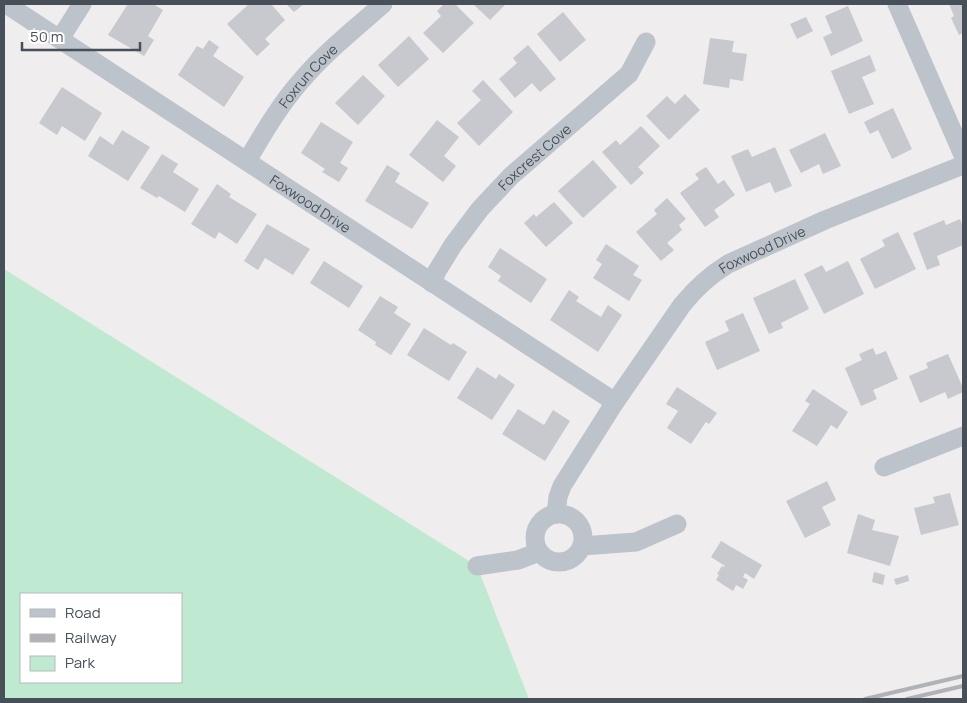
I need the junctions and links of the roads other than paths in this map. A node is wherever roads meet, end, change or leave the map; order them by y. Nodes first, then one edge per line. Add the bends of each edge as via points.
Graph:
1 (6, 4) edge
2 (82, 4) edge
3 (383, 4) edge
4 (897, 4) edge
5 (60, 39) junction
6 (646, 42) dead end
7 (963, 155) edge
8 (247, 161) junction
9 (963, 165) edge
10 (432, 283) junction
11 (615, 402) junction
12 (963, 436) edge
13 (884, 467) dead end
14 (556, 514) junction
15 (677, 524) dead end
16 (582, 546) junction
17 (539, 552) junction
18 (477, 566) dead end

1 - 5 street, Foxwood Drive
2 - 5 street
3 - 8 street, Foxrun Cove via 300,82
4 - 7 street
5 - 8 street, Foxwood Drive
6 - 10 street, Foxcrest Cove via 629,74 511,176 480,209 453,246
8 - 10 street, Foxwood Drive
9 - 11 street, Foxwood Drive via 825,220 713,274 682,305
10 - 11 street, Foxwood Drive
11 - 14 street, Foxwood Drive via 562,486
12 - 13 street
14 - 16 street via 571,517 577,522 582,530
14 - 17 street via 540,522 534,533
15 - 16 street via 636,542
16 - 17 street via 572,558 561,562 545,558
17 - 18 street via 518,560

